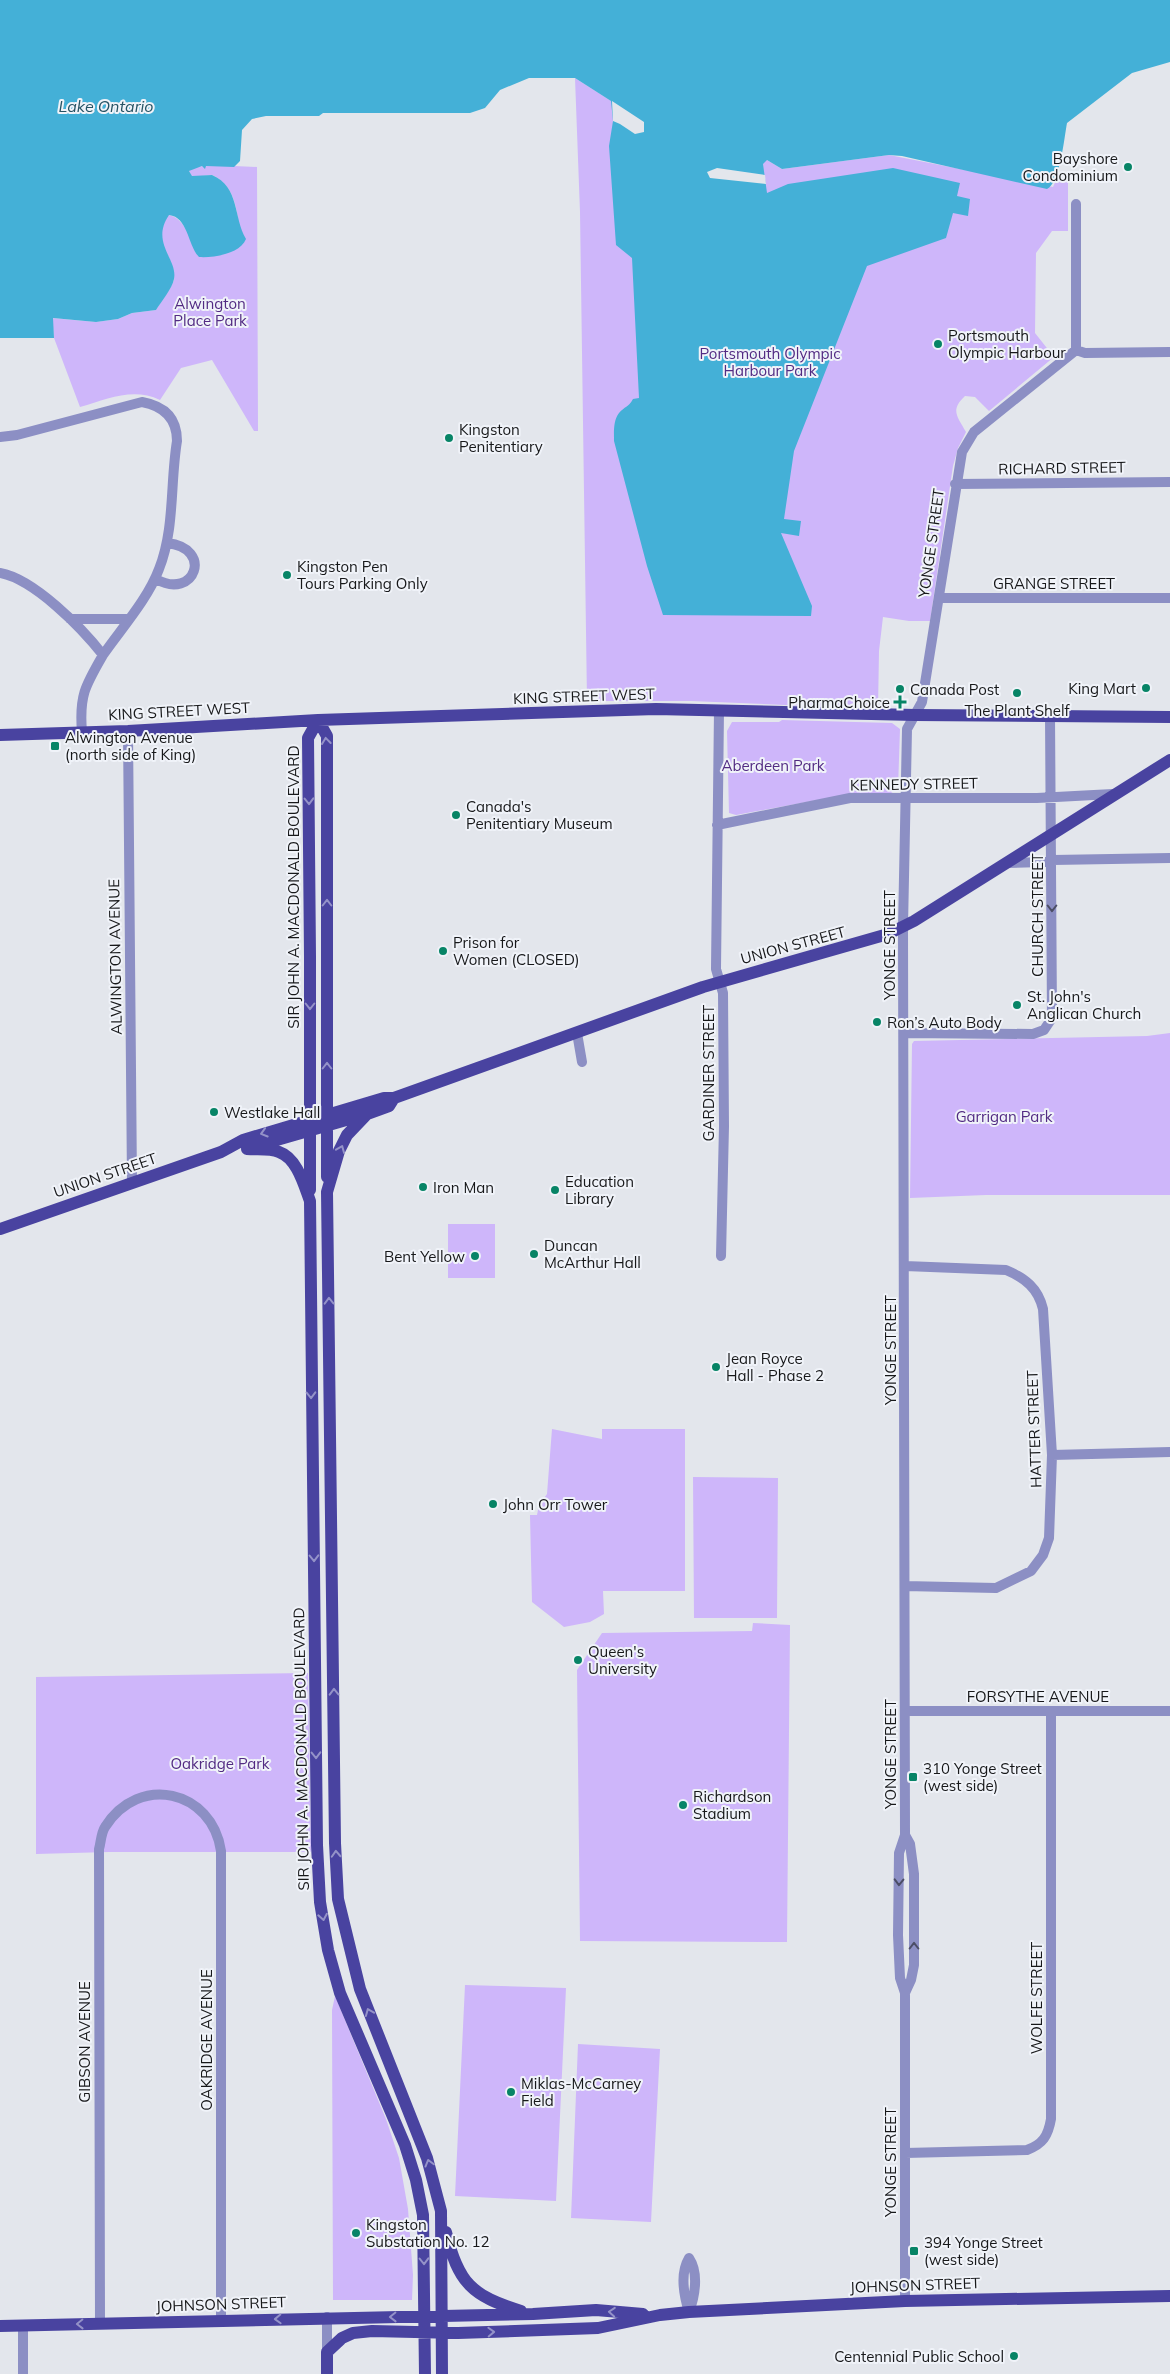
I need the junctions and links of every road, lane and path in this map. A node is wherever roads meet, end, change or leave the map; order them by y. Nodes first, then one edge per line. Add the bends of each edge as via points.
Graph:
1 (1076, 204) dead end
2 (1076, 350) junction
3 (1170, 352) edge
4 (0, 437) edge
5 (1170, 482) edge
6 (955, 484) junction
7 (167, 543) junction
8 (0, 573) edge
9 (156, 578) junction
10 (939, 598) junction
11 (1170, 598) edge
12 (70, 619) junction
13 (128, 619) junction
14 (103, 655) junction
15 (719, 710) junction
16 (915, 715) junction
17 (1050, 716) junction
18 (1170, 717) edge
19 (318, 720) junction
20 (128, 731) junction
21 (82, 732) junction
22 (0, 735) edge
23 (1170, 760) edge
24 (1113, 794) junction
25 (1050, 797) junction
26 (906, 798) junction
27 (717, 825) junction
28 (1051, 834) junction
29 (1170, 858) edge
30 (1052, 860) junction
31 (1007, 863) junction
32 (903, 927) junction
33 (719, 982) junction
34 (576, 1033) junction
35 (904, 1033) junction
36 (582, 1062) dead end
37 (394, 1098) junction
38 (367, 1114) junction
39 (327, 1120) junction
40 (309, 1126) junction
41 (247, 1149) junction
42 (221, 1152) junction
43 (132, 1183) junction
44 (327, 1192) junction
45 (310, 1201) junction
46 (0, 1229) edge
47 (721, 1256) dead end
48 (905, 1266) junction
49 (1170, 1452) edge
50 (1052, 1455) junction
51 (905, 1586) junction
52 (905, 1711) junction
53 (1170, 1711) edge
54 (1051, 1712) junction
55 (160, 1794) joint
56 (905, 1835) junction
57 (905, 1993) junction
58 (905, 2153) junction
59 (441, 2211) junction
60 (1170, 2296) edge
61 (905, 2301) junction
62 (533, 2314) junction
63 (660, 2315) junction
64 (424, 2316) junction
65 (442, 2316) junction
66 (327, 2317) junction
67 (221, 2321) junction
68 (100, 2324) junction
69 (23, 2325) junction
70 (0, 2326) edge
71 (425, 2331) junction
72 (442, 2332) junction
73 (327, 2352) junction
74 (23, 2374) edge
75 (327, 2374) edge
76 (425, 2374) edge
77 (442, 2374) edge

1 - 2 street
2 - 3 street
2 - 6 street, YONGE STREET via 974,432 962,452
4 - 7 street via 142,402 162,408 174,423 177,441
5 - 6 street, RICHARD STREET
6 - 10 street, YONGE STREET
7 - 9 street
7 - 9 street via 182,546 191,553 193,573 186,582 175,585
8 - 12 street via 20,579
9 - 13 street
10 - 11 street, GRANGE STREET
10 - 16 street, YONGE STREET via 922,702
12 - 13 street
12 - 14 street
13 - 14 street
14 - 21 street via 82,697
15 - 16 main road, KING STREET WEST
15 - 19 main road, KING STREET WEST via 574,711
15 - 27 street, GARDINER STREET
16 - 17 main road, KING STREET WEST
16 - 26 street, YONGE STREET via 907,730
17 - 18 main road, KING STREET WEST
17 - 25 street, CHURCH STREET
19 - 20 main road, KING STREET WEST
39 -> 19 main road via 327,736
19 -> 40 main road, SIR JOHN A. MACDONALD BOULEVARD via 308,738
20 - 21 main road, KING STREET WEST
20 - 43 street, ALWINGTON AVENUE
21 - 22 main road, KING STREET WEST
23 - 24 main road, UNION STREET
24 - 25 street, KENNEDY STREET
24 - 28 main road, UNION STREET
25 - 26 street, KENNEDY STREET
25 - 28 street, CHURCH STREET
26 - 27 street, KENNEDY STREET via 850,798
26 - 32 street, YONGE STREET
27 - 33 street, GARDINER STREET via 716,969
28 - 30 street, CHURCH STREET
28 - 31 main road, UNION STREET
29 - 30 street
30 - 31 street
30 -> 35 street, CHURCH STREET via 1052,1018 1044,1030 1033,1034
31 - 32 main road, UNION STREET
32 - 33 main road, UNION STREET via 872,940
32 - 35 street, YONGE STREET
33 - 34 main road, UNION STREET
33 - 47 street, GARDINER STREET via 723,993 724,1126
34 - 36 street
34 - 37 main road, UNION STREET
35 - 48 street, YONGE STREET
37 - 38 main road, UNION STREET via 389,1106
37 - 39 main road, UNION STREET via 384,1098
38 - 39 main road, UNION STREET
44 -> 38 main road via 346,1137
39 - 40 main road, UNION STREET
39 - 44 main road
40 - 41 main road, UNION STREET
40 -> 42 main road, UNION STREET via 243,1140
40 - 45 main road, SIR JOHN A. MACDONALD BOULEVARD
41 - 42 main road, UNION STREET
41 - 45 main road via 279,1152 285,1156 300,1171
42 - 43 main road, UNION STREET
43 - 46 main road, UNION STREET
59 -> 44 main road via 427,2158 360,1989 338,1899
45 -> 64 main road, SIR JOHN A. MACDONALD BOULEVARD via 320,1902 340,1993 405,2145 416,2180 423,2215
48 - 50 street, HATTER STREET via 1006,1270 1031,1284 1044,1309
48 - 51 street, YONGE STREET
49 - 50 street
50 - 51 street, HATTER STREET via 1049,1538 1043,1555 1031,1572 996,1588
51 - 52 street, YONGE STREET
52 - 54 street, FORSYTHE AVENUE
52 - 56 street, YONGE STREET
53 - 54 street, FORSYTHE AVENUE
54 - 58 street, WOLFE STREET via 1049,2130 1038,2146 1027,2150
55 - 67 street, OAKRIDGE AVENUE via 189,1801 210,1818 219,1834 221,1851
55 - 68 street, GIBSON AVENUE via 130,1800 119,1809 104,1828 99,1849
56 -> 57 street, YONGE STREET via 900,1853 898,1935 900,1978
57 -> 56 street, YONGE STREET via 914,1965 914,1874 910,1844
57 - 58 street, YONGE STREET
58 - 61 street, YONGE STREET
59 - 62 main road via 455,2265 464,2280 481,2296
59 - 65 main road
60 - 61 main road, JOHNSON STREET
61 - 63 main road, JOHNSON STREET
63 -> 62 main road, JOHNSON STREET via 596,2310
62 - 65 main road, JOHNSON STREET
72 -> 63 main road, JOHNSON STREET via 598,2328
64 - 65 main road, JOHNSON STREET
64 -> 66 main road, JOHNSON STREET
64 - 71 main road, SIR JOHN A. MACDONALD BOULEVARD
65 - 72 main road
66 -> 67 main road, JOHNSON STREET
66 - 73 street
67 - 68 main road, JOHNSON STREET
68 -> 69 main road, JOHNSON STREET
69 - 70 main road, JOHNSON STREET
69 - 74 street
71 - 72 main road, JOHNSON STREET
71 - 73 main road, JOHNSON STREET via 353,2333
71 - 76 main road, SIR JOHN A. MACDONALD BOULEVARD
72 - 77 main road
73 - 75 main road

